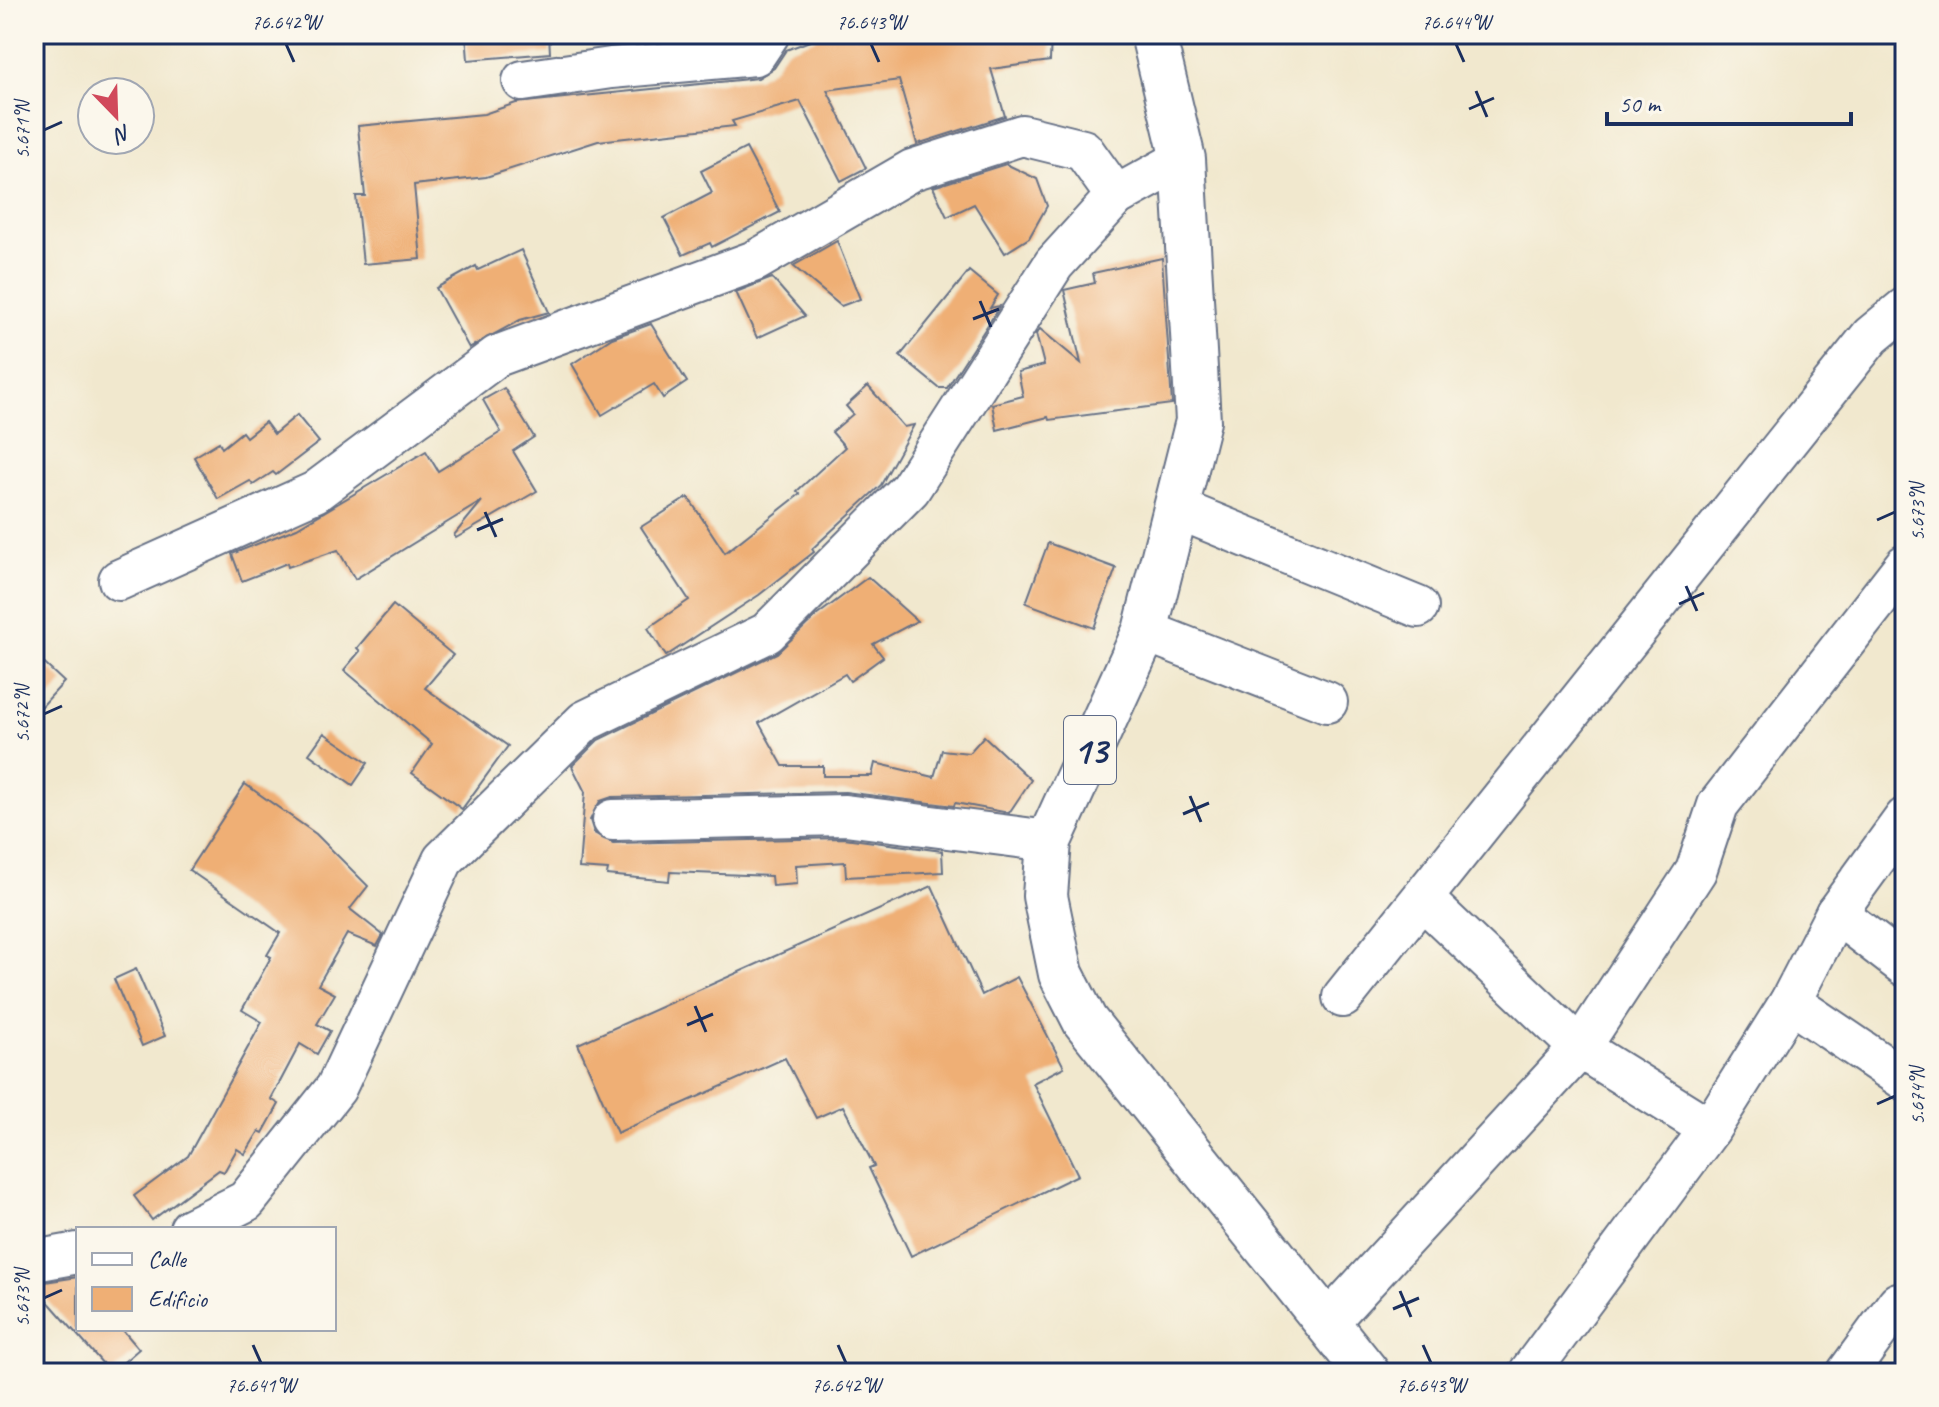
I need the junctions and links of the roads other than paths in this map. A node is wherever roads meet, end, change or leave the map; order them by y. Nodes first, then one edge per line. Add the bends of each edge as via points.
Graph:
1 (769, 34) edge
2 (1153, 34) edge
3 (610, 51) edge
4 (523, 81) dead end
5 (1183, 159) junction
6 (1116, 196) junction
7 (1905, 308) edge
8 (1176, 508) junction
9 (1905, 565) edge
10 (119, 580) dead end
11 (1418, 607) dead end
12 (1145, 631) junction
13 (1327, 702) dead end
14 (613, 820) dead end
15 (1903, 824) edge
16 (1049, 841) junction
17 (1424, 900) junction
18 (1836, 913) junction
19 (1905, 966) edge
20 (1343, 997) dead end
21 (1790, 1002) junction
22 (1580, 1048) junction
23 (1905, 1080) edge
24 (1710, 1129) junction
25 (194, 1227) edge
26 (76, 1253) edge
27 (35, 1257) edge
28 (1898, 1303) dead end
29 (1329, 1321) junction
30 (1367, 1373) edge
31 (1529, 1373) edge
32 (1847, 1373) edge

1 - 3 street via 755,55
2 - 5 main road, 13
3 - 4 street
5 - 6 street
5 - 8 main road, 13 via 1198,421
6 - 10 street via 1083,150 1022,135 912,170 755,261 497,356 315,492
6 - 25 street via 1054,264 910,489 767,633 585,721 443,860 336,1088 246,1201
7 - 17 street via 1871,336
8 - 11 street
8 - 12 main road, 13
9 - 22 street via 1718,805 1696,871
12 - 13 street
12 - 16 main road, 13
14 - 16 street via 845,815
15 - 18 street
16 - 29 main road, 13 via 1045,896 1061,974 1085,1021
17 - 20 street
17 - 22 street
18 - 19 street
18 - 21 street
21 - 23 street
21 - 24 street
22 - 24 street
22 - 29 street
24 - 31 street
26 - 27 street
28 - 32 street
29 - 30 main road, 13

